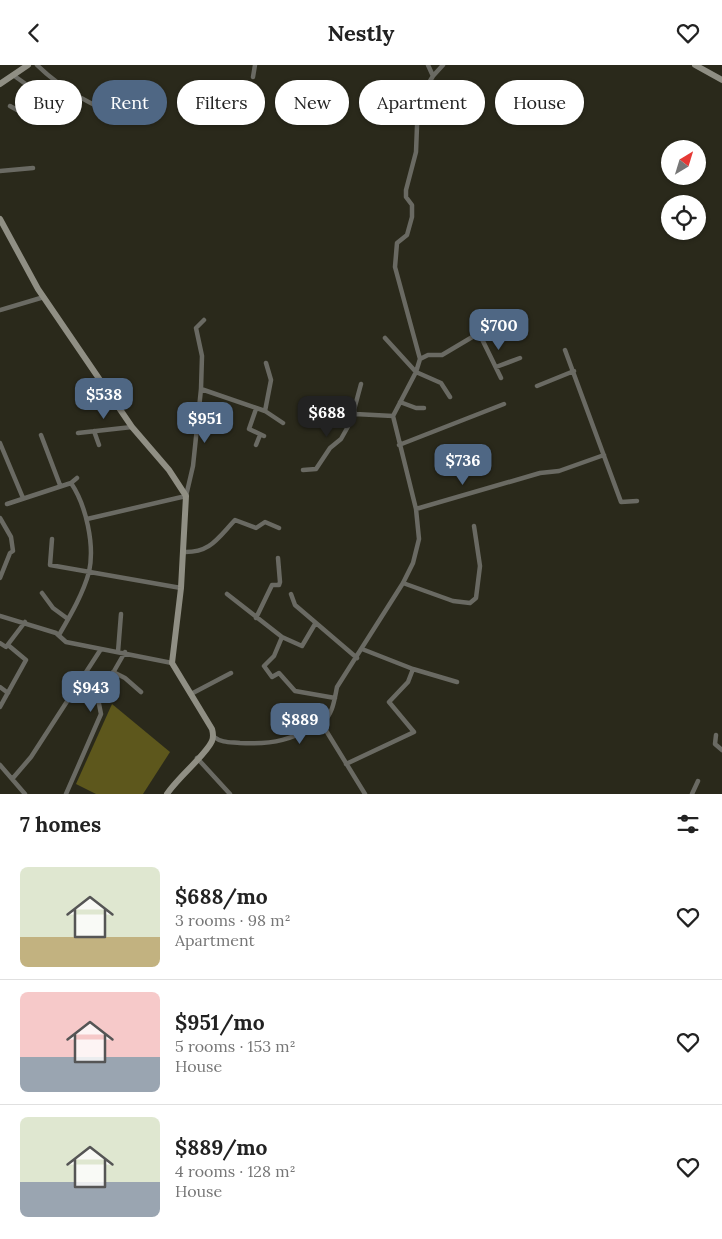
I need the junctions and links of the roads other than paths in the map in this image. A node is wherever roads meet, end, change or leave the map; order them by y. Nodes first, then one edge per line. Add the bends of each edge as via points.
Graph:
1 (28, 65) edge
2 (37, 65) edge
3 (255, 65) edge
4 (428, 65) edge
5 (443, 65) edge
6 (698, 66) edge
7 (13, 75) junction
8 (433, 75) junction
9 (253, 77) dead end
10 (20, 80) edge
11 (430, 80) edge
12 (722, 80) edge
13 (0, 84) edge
14 (92, 104) edge
15 (10, 106) dead end
16 (15, 109) edge
17 (416, 125) edge
18 (33, 168) dead end
19 (0, 171) edge
20 (0, 219) edge
21 (44, 297) junction
22 (0, 310) edge
23 (204, 320) dead end
24 (385, 338) dead end
25 (565, 350) dead end
26 (520, 358) dead end
27 (420, 359) junction
28 (266, 363) dead end
29 (496, 367) junction
30 (574, 371) junction
31 (416, 372) junction
32 (501, 378) dead end
33 (361, 384) dead end
34 (537, 386) dead end
35 (201, 389) junction
36 (450, 397) dead end
37 (400, 402) junction
38 (504, 404) dead end
39 (424, 408) dead end
40 (256, 409) junction
41 (265, 411) junction
42 (355, 415) junction
43 (393, 416) junction
44 (283, 423) dead end
45 (132, 427) junction
46 (94, 431) junction
47 (78, 433) dead end
48 (41, 435) dead end
49 (0, 443) edge
50 (99, 445) dead end
51 (256, 445) dead end
52 (399, 445) junction
53 (604, 455) junction
54 (303, 470) dead end
55 (77, 478) dead end
56 (71, 483) junction
57 (60, 485) junction
58 (186, 496) junction
59 (23, 498) junction
60 (637, 501) dead end
61 (6, 504) dead end
62 (416, 509) junction
63 (0, 519) edge
64 (87, 519) junction
65 (474, 526) dead end
66 (280, 528) dead end
67 (52, 539) dead end
68 (183, 552) junction
69 (278, 558) dead end
70 (89, 572) junction
71 (0, 578) edge
72 (403, 583) junction
73 (181, 588) junction
74 (42, 593) dead end
75 (227, 594) dead end
76 (291, 594) dead end
77 (121, 614) dead end
78 (0, 616) edge
79 (256, 618) junction
80 (68, 619) junction
81 (25, 622) junction
82 (315, 624) junction
83 (60, 635) junction
84 (282, 637) junction
85 (0, 643) edge
86 (8, 645) junction
87 (101, 649) junction
88 (362, 649) junction
89 (118, 651) junction
90 (125, 653) junction
91 (357, 658) junction
92 (172, 663) junction
93 (413, 669) junction
94 (113, 671) junction
95 (231, 673) dead end
96 (456, 681) dead end
97 (0, 687) edge
98 (141, 692) dead end
99 (8, 693) junction
100 (191, 694) junction
101 (335, 698) junction
102 (0, 707) edge
103 (322, 724) junction
104 (716, 735) dead end
105 (214, 737) junction
106 (722, 750) edge
107 (197, 758) junction
108 (346, 764) junction
109 (0, 765) edge
110 (13, 778) junction
111 (698, 781) dead end
112 (25, 794) edge
113 (66, 794) edge
114 (166, 794) edge
115 (230, 794) edge
116 (366, 794) edge
117 (692, 794) edge

1 - 7 street
2 - 14 street via 54,81
3 - 9 street
4 - 8 street
5 - 8 street
6 - 12 street
7 - 10 street
7 - 13 street
8 - 11 street
15 - 16 street
17 - 27 street via 416,152 406,190 406,197 412,205 412,217 407,235 397,243 395,267
18 - 19 street
20 - 21 street
21 - 22 street
21 - 45 street
23 - 35 street via 196,328 202,356
24 - 31 street
25 - 30 street
26 - 29 street
27 - 29 street via 428,355 442,355 479,333
27 - 31 street
28 - 41 street via 270,381
29 - 32 street
30 - 34 street
30 - 53 street
31 - 36 street via 437,379
31 - 37 street
33 - 42 street
35 - 40 street
35 - 58 street
37 - 39 street
37 - 43 street
38 - 52 street
40 - 41 street
40 - 51 street via 249,429 262,435
41 - 44 street
42 - 43 street
42 - 54 street via 341,439 330,448 316,469
43 - 52 street
45 - 46 street
45 - 58 street via 169,470
46 - 47 street
46 - 50 street
48 - 57 street
49 - 59 street
52 - 62 street
53 - 60 street via 621,501
53 - 62 street via 559,471 540,473
55 - 56 street
56 - 57 street
56 - 64 street via 80,497
57 - 59 street
58 - 64 street
58 - 68 street
59 - 61 street
62 - 72 street via 419,539 413,563
63 - 71 street via 11,537 13,551
64 - 70 street
65 - 72 street via 480,566 476,599 470,603 453,601
66 - 68 street via 265,522 256,528 235,520 208,548
67 - 70 street via 50,565
68 - 73 street
69 - 79 street via 280,582 272,585
70 - 73 street
70 - 80 street
72 - 88 street
73 - 92 street
74 - 80 street via 53,608
75 - 79 street
76 - 82 street via 295,605
77 - 89 street
78 - 81 street
79 - 84 street
80 - 83 street
81 - 83 street
81 - 86 street
82 - 84 street via 302,647
82 - 91 street
83 - 87 street via 66,642
84 - 101 street via 274,656 264,666 272,677 279,673 295,691
85 - 86 street
86 - 99 street via 26,660
87 - 89 street
87 - 110 street via 31,757
88 - 91 street
88 - 93 street
89 - 90 street
90 - 92 street
90 - 94 street
91 - 101 street via 337,687
92 - 100 street
93 - 96 street
93 - 108 street via 408,682 389,702 414,732
94 - 98 street
94 - 113 street via 98,699 101,715
95 - 100 street
97 - 99 street
99 - 102 street
100 - 105 street
101 - 103 street via 330,716
103 - 105 street via 289,740 268,744 221,742
103 - 108 street
104 - 106 street via 715,744
105 - 107 street
107 - 114 street
107 - 115 street
108 - 116 street
109 - 110 street
110 - 112 street
111 - 117 street

